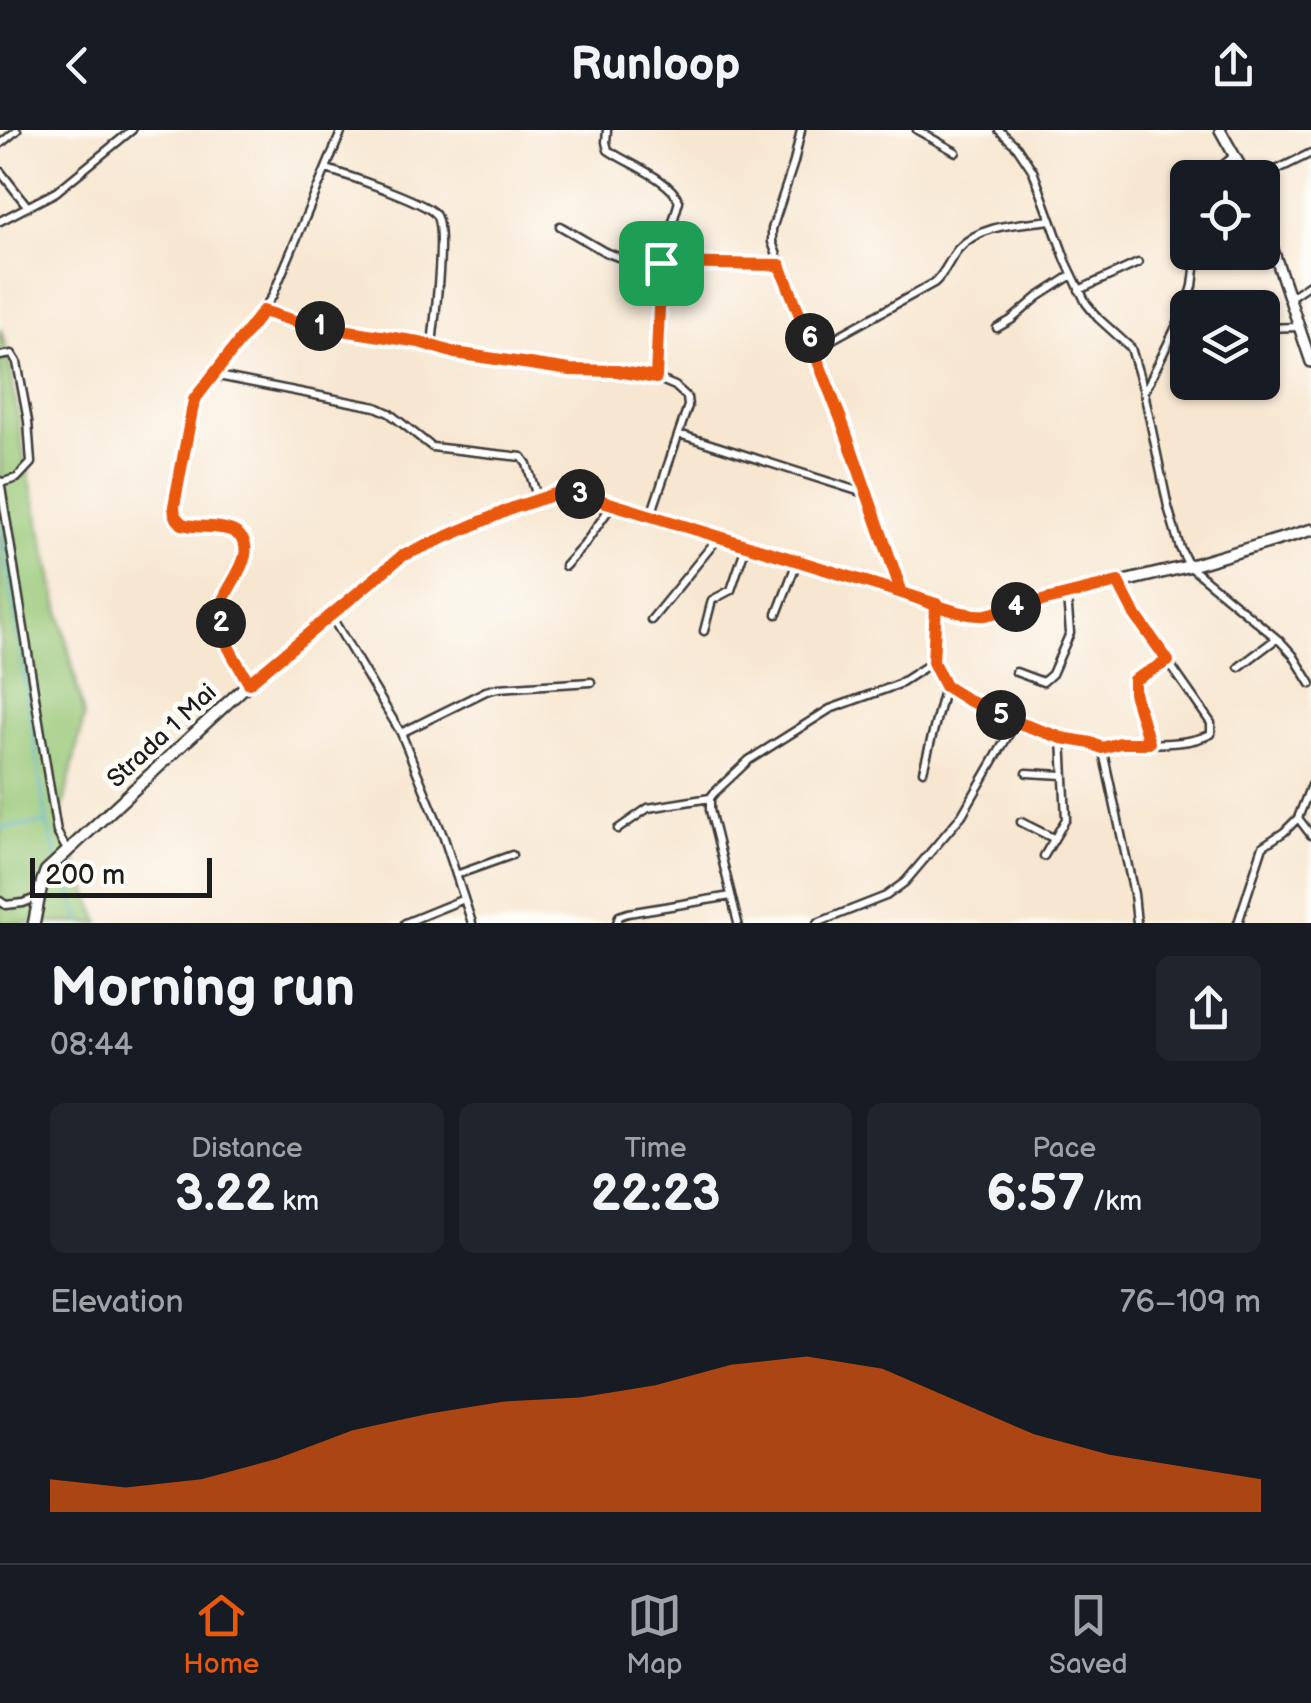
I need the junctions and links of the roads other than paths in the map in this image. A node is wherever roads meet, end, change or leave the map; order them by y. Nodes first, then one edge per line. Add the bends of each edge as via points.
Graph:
1 (17, 130) edge
2 (132, 130) edge
3 (342, 130) edge
4 (607, 130) edge
5 (801, 130) edge
6 (918, 130) edge
7 (999, 130) edge
8 (1220, 130) edge
9 (0, 144) edge
10 (956, 152) dead end
11 (1311, 153) edge
12 (1235, 155) junction
13 (1229, 160) edge
14 (1238, 160) edge
15 (1280, 168) edge
16 (327, 169) junction
17 (0, 171) edge
18 (28, 207) junction
19 (1052, 220) junction
20 (0, 221) edge
21 (560, 226) dead end
22 (661, 263) junction
23 (1138, 263) dead end
24 (780, 265) junction
25 (1280, 268) edge
26 (1195, 270) edge
27 (1072, 275) junction
28 (1311, 283) edge
29 (1079, 290) junction
30 (1290, 297) junction
31 (263, 311) junction
32 (1299, 326) junction
33 (1280, 327) edge
34 (997, 328) dead end
35 (432, 345) junction
36 (815, 349) junction
37 (0, 356) edge
38 (1311, 362) edge
39 (213, 376) junction
40 (656, 378) junction
41 (1144, 392) junction
42 (679, 434) junction
43 (0, 482) edge
44 (868, 495) junction
45 (537, 498) junction
46 (613, 504) junction
47 (652, 515) junction
48 (1311, 530) edge
49 (720, 536) junction
50 (746, 544) junction
51 (798, 560) junction
52 (566, 566) dead end
53 (1190, 566) junction
54 (1118, 582) junction
55 (902, 593) junction
56 (1067, 594) junction
57 (936, 604) junction
58 (777, 614) dead end
59 (330, 615) junction
60 (651, 620) dead end
61 (704, 631) dead end
62 (1276, 638) junction
63 (1168, 661) junction
64 (933, 662) junction
65 (1239, 667) dead end
66 (1016, 672) dead end
67 (1309, 674) edge
68 (590, 682) dead end
69 (249, 683) junction
70 (1311, 684) edge
71 (945, 686) junction
72 (1016, 722) junction
73 (401, 733) junction
74 (1062, 738) junction
75 (1149, 743) junction
76 (1102, 748) junction
77 (923, 771) dead end
78 (1027, 773) dead end
79 (1063, 775) junction
80 (1311, 785) edge
81 (710, 798) junction
82 (1298, 818) junction
83 (1021, 822) dead end
84 (618, 830) dead end
85 (1311, 835) edge
86 (1053, 838) junction
87 (62, 855) junction
88 (512, 855) dead end
89 (1044, 856) dead end
90 (456, 875) junction
91 (40, 896) junction
92 (731, 896) junction
93 (464, 899) junction
94 (0, 901) edge
95 (34, 923) edge
96 (405, 923) edge
97 (472, 923) edge
98 (617, 923) edge
99 (738, 923) edge
100 (817, 923) edge
101 (1137, 923) edge
102 (1238, 923) edge

1 - 9 street
2 - 18 street
3 - 16 street
4 - 22 street via 608,150 677,194
5 - 24 street via 772,229
6 - 10 street
7 - 19 street via 1033,171
8 - 12 street
11 - 15 street
12 - 13 street
12 - 14 street
16 - 31 street
16 - 35 street via 437,216
17 - 18 street
18 - 20 street
19 - 27 street
19 - 36 street via 978,234 934,283
21 - 22 street via 626,260
22 - 24 street
22 - 40 street
23 - 29 street
24 - 36 street
25 - 30 street
26 - 41 street via 1188,302
27 - 29 street
27 - 34 street
28 - 30 street
29 - 41 street via 1131,348
30 - 32 street
31 - 35 street
31 - 39 street
32 - 33 street
32 - 38 street
35 - 40 street via 519,364
36 - 44 street
37 - 43 street via 12,354 17,362 31,463
39 - 45 street via 376,407 432,447 522,457
39 - 69 street via 191,408 175,516 182,524 230,531 243,540 244,562 220,611 222,630
40 - 42 street via 687,397
41 - 53 street via 1168,507
42 - 44 street
42 - 47 street
43 - 87 street
44 - 55 street
45 - 46 main road, Strada 1 Mai via 561,492
45 - 59 main road, Strada 1 Mai via 402,556
46 - 47 main road, Strada 1 Mai
46 - 52 street
47 - 49 main road, Strada 1 Mai
48 - 53 main road, Strada 1 Mai
49 - 50 main road, Strada 1 Mai
49 - 60 street
50 - 51 main road, Strada 1 Mai
50 - 61 street via 731,590 712,600
51 - 55 main road, Strada 1 Mai
51 - 58 street
53 - 54 main road, Strada 1 Mai
53 - 62 street
54 - 56 main road, Strada 1 Mai
54 - 63 street
55 - 57 main road, Strada 1 Mai
56 - 57 main road, Strada 1 Mai via 979,616
56 - 66 street via 1070,633 1052,674 1043,682
57 - 64 street
59 - 69 main road, Strada 1 Mai
59 - 73 street
62 - 65 street
62 - 67 street
63 - 75 street via 1134,680
63 - 75 street via 1213,731 1173,744
64 - 71 street
64 - 81 street via 810,722 750,760
67 - 70 street
68 - 73 street via 486,691
69 - 87 main road, Strada 1 Mai
71 - 72 street
71 - 77 street
72 - 74 street
72 - 100 street via 962,815 905,882
73 - 90 street
74 - 76 street
74 - 79 street
75 - 76 street
76 - 101 street
78 - 79 street
79 - 86 street via 1066,819
80 - 82 street
81 - 84 street via 648,808
81 - 92 street
82 - 85 street
82 - 102 street via 1263,846
83 - 86 street
86 - 89 street
87 - 91 main road, Strada 1 Mai via 46,871
88 - 90 street
90 - 93 street
91 - 94 street
91 - 95 main road, Strada 1 Mai
92 - 98 street via 628,913
92 - 99 street
93 - 96 street
93 - 97 street

